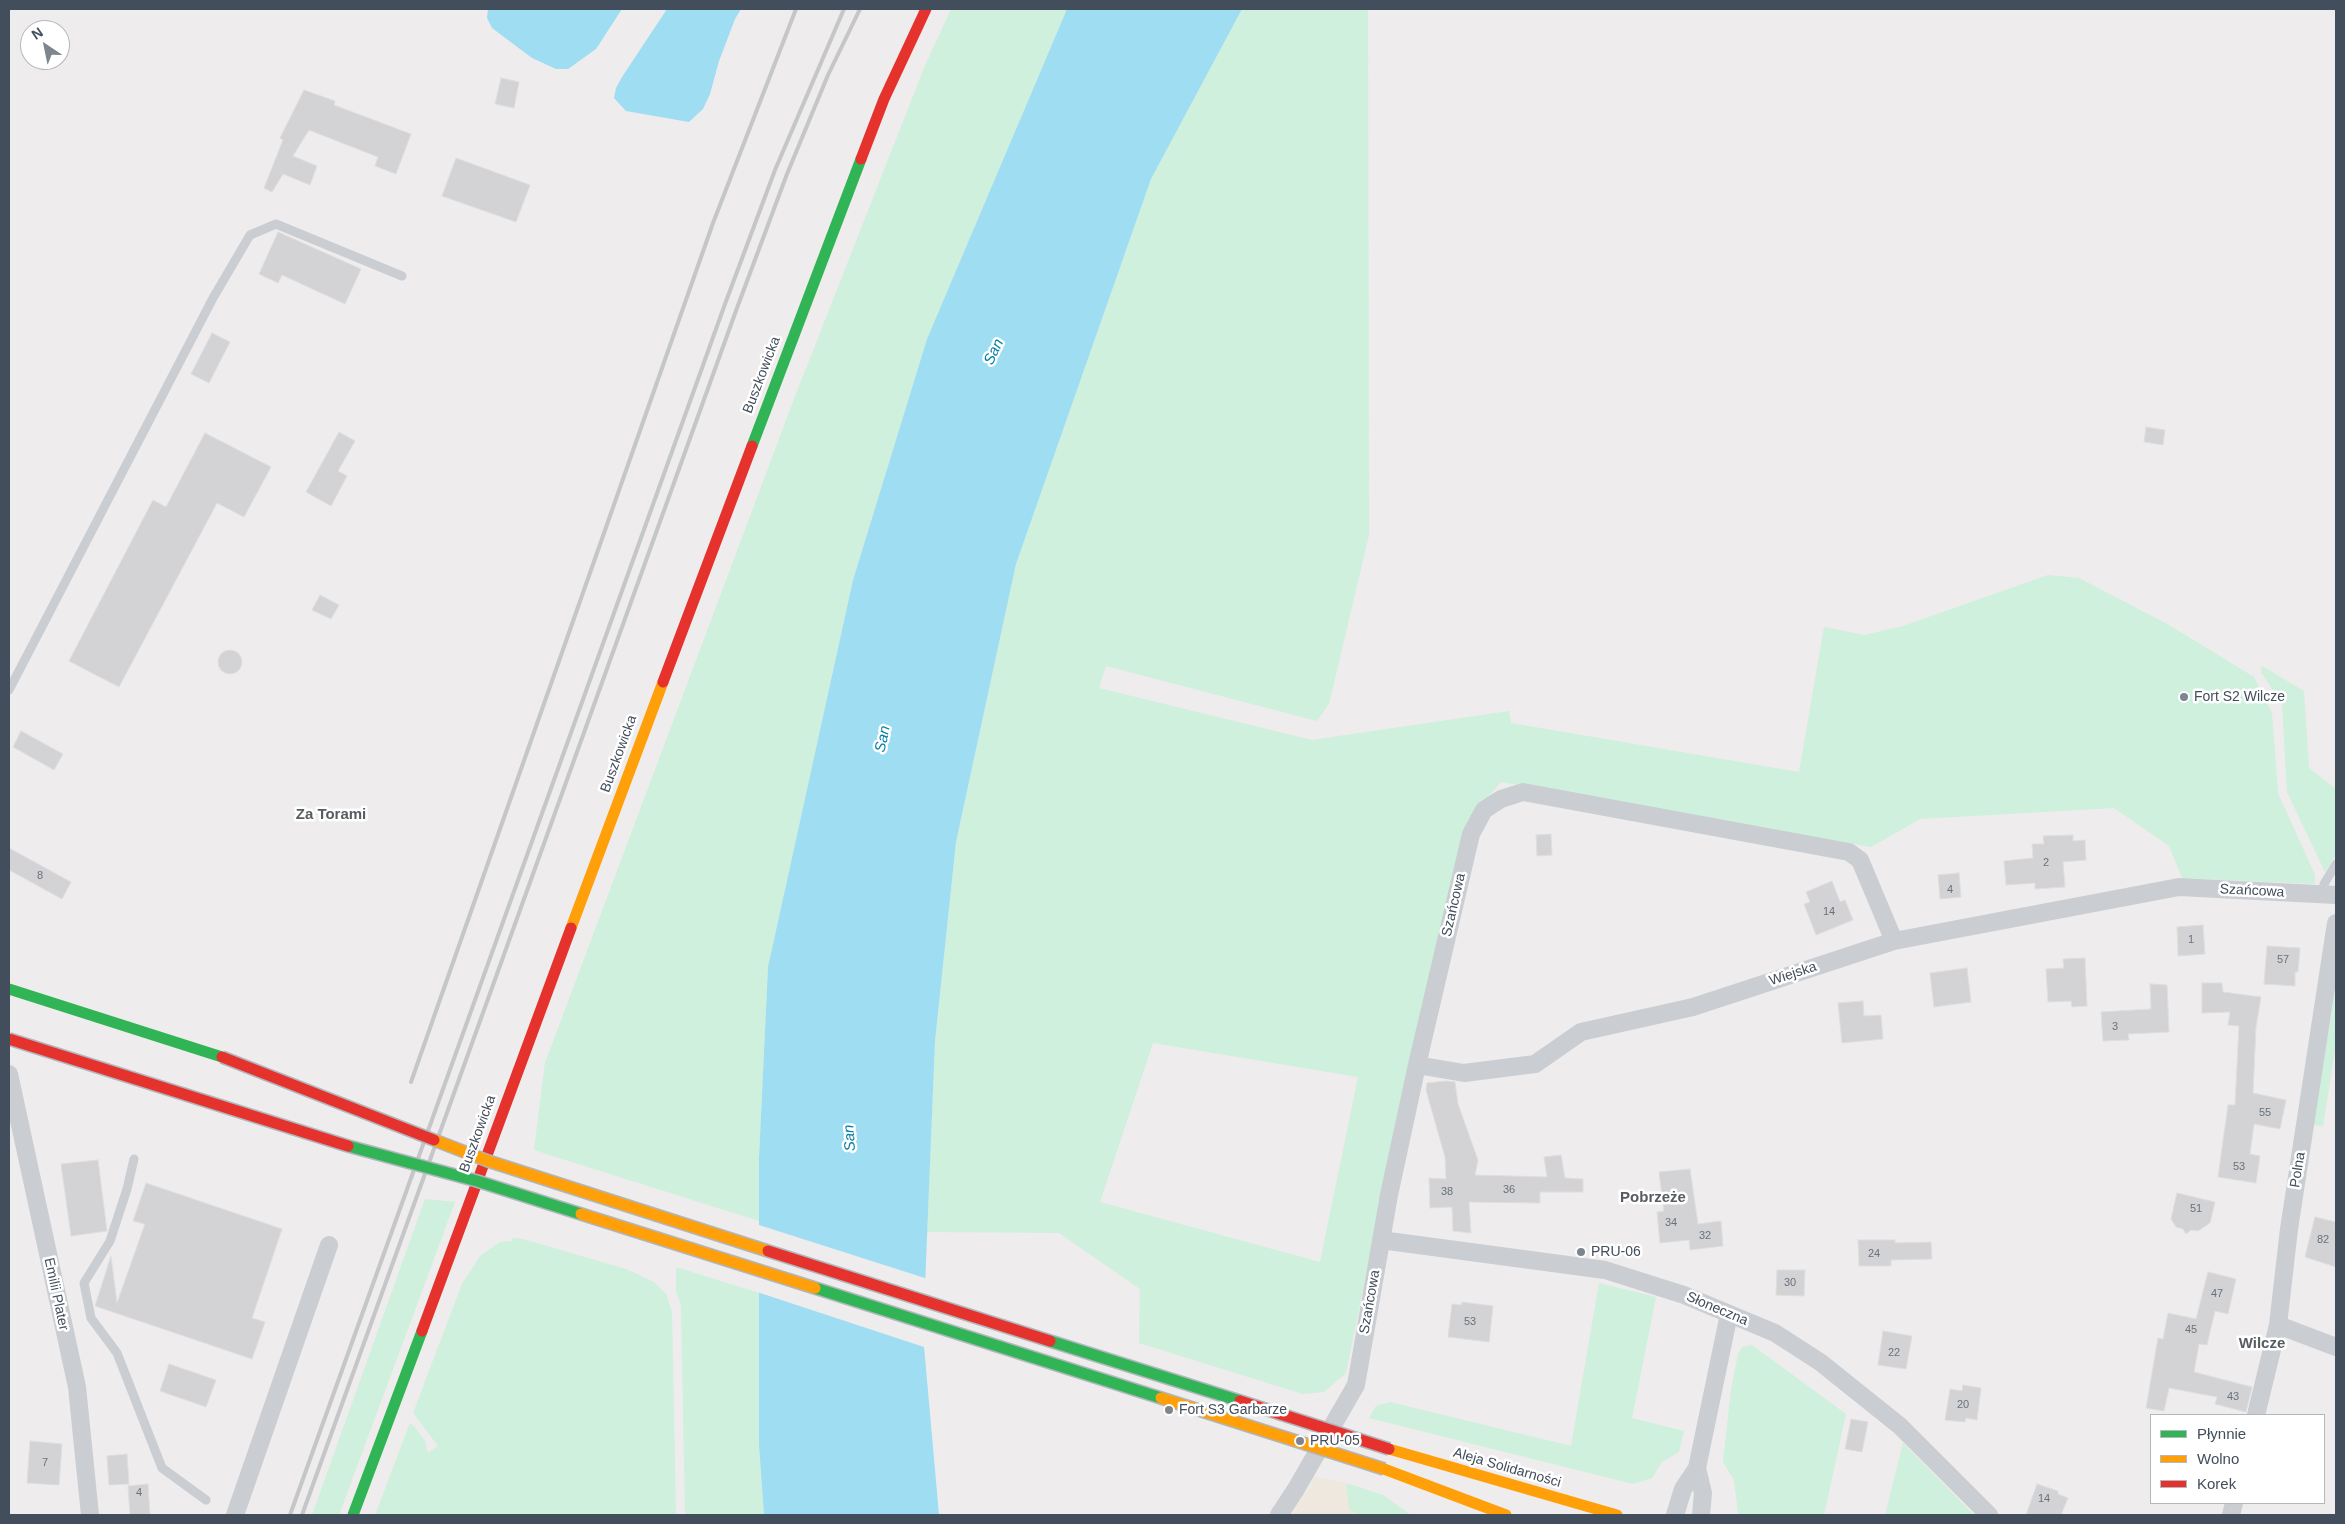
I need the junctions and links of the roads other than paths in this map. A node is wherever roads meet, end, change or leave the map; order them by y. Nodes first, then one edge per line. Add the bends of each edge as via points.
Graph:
1 (926, 9) edge
2 (402, 276) dead end
3 (9, 690) edge
4 (2336, 864) edge
5 (2179, 887) joint
6 (2331, 895) edge
7 (2336, 923) edge
8 (1894, 941) junction
9 (9, 989) edge
10 (9, 1039) edge
11 (1417, 1065) junction
12 (9, 1074) edge
13 (134, 1158) dead end
14 (1381, 1240) junction
15 (329, 1245) dead end
16 (1729, 1314) junction
17 (2278, 1325) junction
18 (2336, 1347) edge
19 (2256, 1414) edge
20 (1697, 1468) junction
21 (206, 1500) dead end
22 (90, 1515) edge
23 (235, 1515) edge
24 (352, 1515) edge
25 (1279, 1515) edge
26 (1506, 1515) edge
27 (1617, 1515) edge
28 (1675, 1515) edge
29 (1701, 1515) edge
30 (1989, 1515) edge

1 - 24 main road, Buszkowicka via 884,99 656,698
2 - 3 lane via 276,224 250,235 213,298
4 - 6 lane, Szańcowa via 2324,884
5 - 6 street, Szańcowa
5 - 8 street, Wiejska
7 - 17 street, Polna via 2289,1228
8 - 11 street, Wiejska via 1693,1007 1581,1032 1534,1064 1464,1073
8 - 11 street, Szańcowa via 1860,860 1850,852 1523,792 1501,799 1484,810 1470,834
9 - 27 main road, Aleja Solidarności, bridge via 222,1057 488,1161 1389,1449
10 - 26 main road, bridge via 317,1137 477,1181 1384,1469
11 - 14 street, Szańcowa
12 - 22 street, Emilii Plater via 77,1387
13 - 21 lane via 110,1240 84,1284 91,1318 117,1353 162,1468
14 - 16 street, Słoneczna via 1605,1270 1684,1295
14 - 25 street, Szańcowa via 1356,1385
15 - 23 street
16 - 20 street
16 - 30 street, Słoneczna via 1775,1334 1863,1394 1900,1426
17 - 18 street
17 - 19 street, Polna
20 - 28 street via 1683,1489
20 - 29 street via 1703,1493

